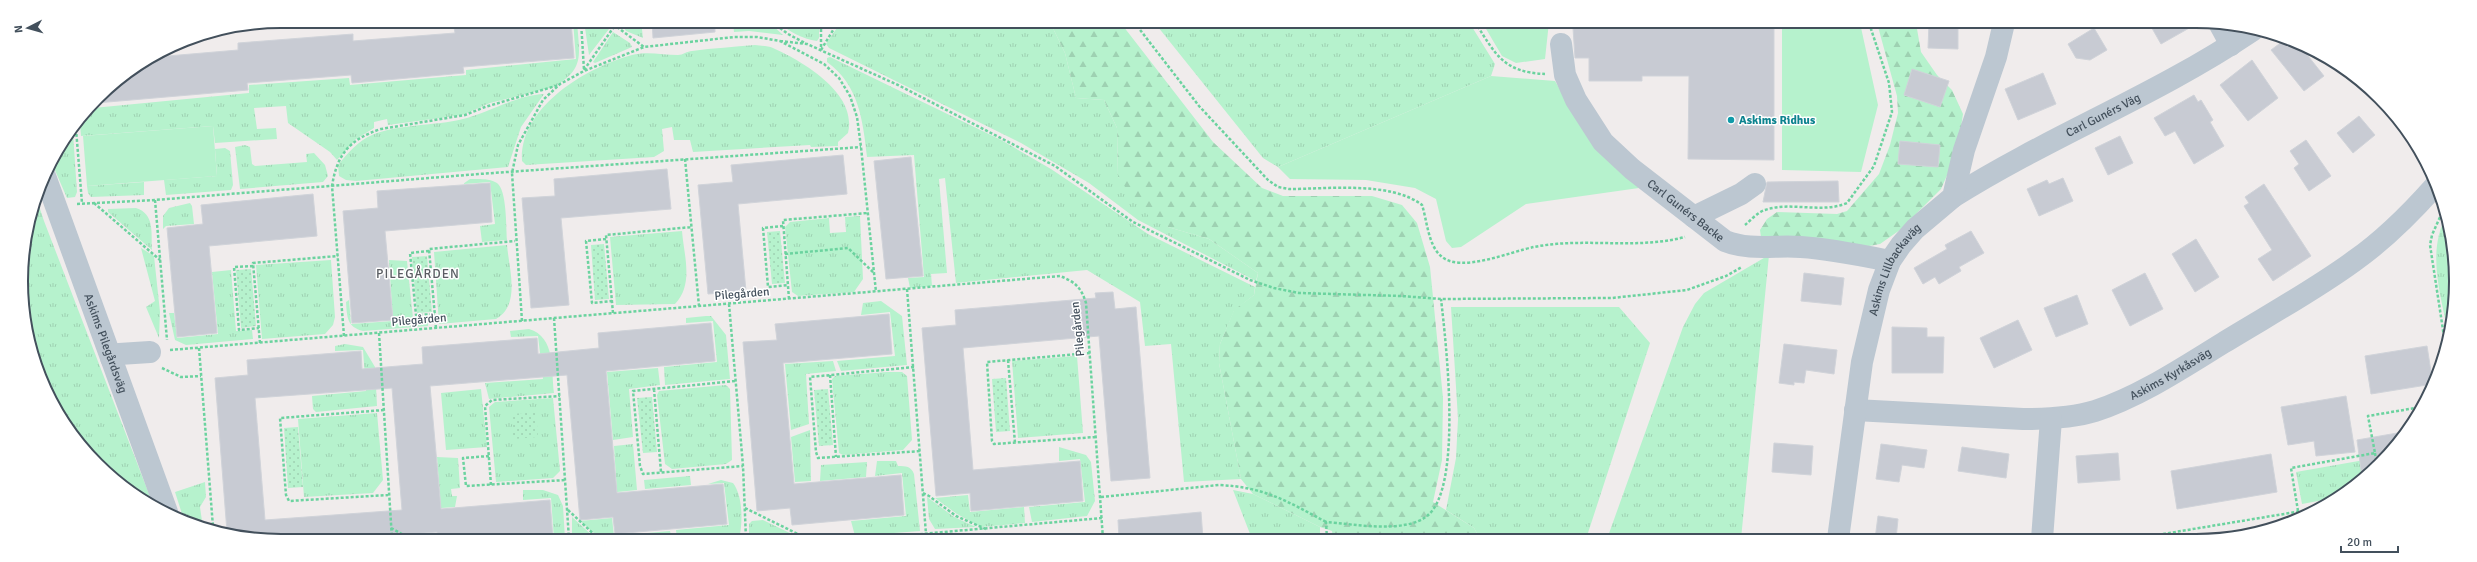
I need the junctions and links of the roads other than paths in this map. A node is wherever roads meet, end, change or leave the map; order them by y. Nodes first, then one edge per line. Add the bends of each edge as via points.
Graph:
1 (2003, 28) edge
2 (2223, 30) edge
3 (2248, 34) edge
4 (1561, 44) dead end
5 (2231, 45) junction
6 (48, 183) edge
7 (1755, 184) dead end
8 (2432, 189) edge
9 (1953, 196) junction
10 (1694, 217) junction
11 (1890, 261) junction
12 (159, 351) road end
13 (111, 358) junction
14 (1855, 410) junction
15 (2051, 419) junction
16 (165, 506) edge
17 (1839, 534) edge
18 (2042, 534) edge

1 - 9 street via 1996,57 1964,150
2 - 5 street
3 - 5 street, Carl Gunérs Väg
4 - 10 street, Carl Gunérs Backe via 1565,75 1576,100 1603,142 1614,154
5 - 9 street, Carl Gunérs Väg via 2145,95 2031,152
6 - 13 street, Askims Pilegårdsväg
7 - 10 street
8 - 15 street, Askims Kyrkåsväg via 2387,234 2355,260 2194,361 2122,400 2095,411
9 - 11 street, Askims Lillbackaväg via 1915,229
10 - 11 street, Carl Gunérs Backe via 1718,236 1737,246 1800,247 1853,253
11 - 14 street, Askims Lillbackaväg via 1872,316
12 - 13 street via 119,354
13 - 16 street, Askims Pilegårdsväg
14 - 15 street, Askims Kyrkåsväg
14 - 17 street, Askims Lillbackaväg
15 - 18 street

